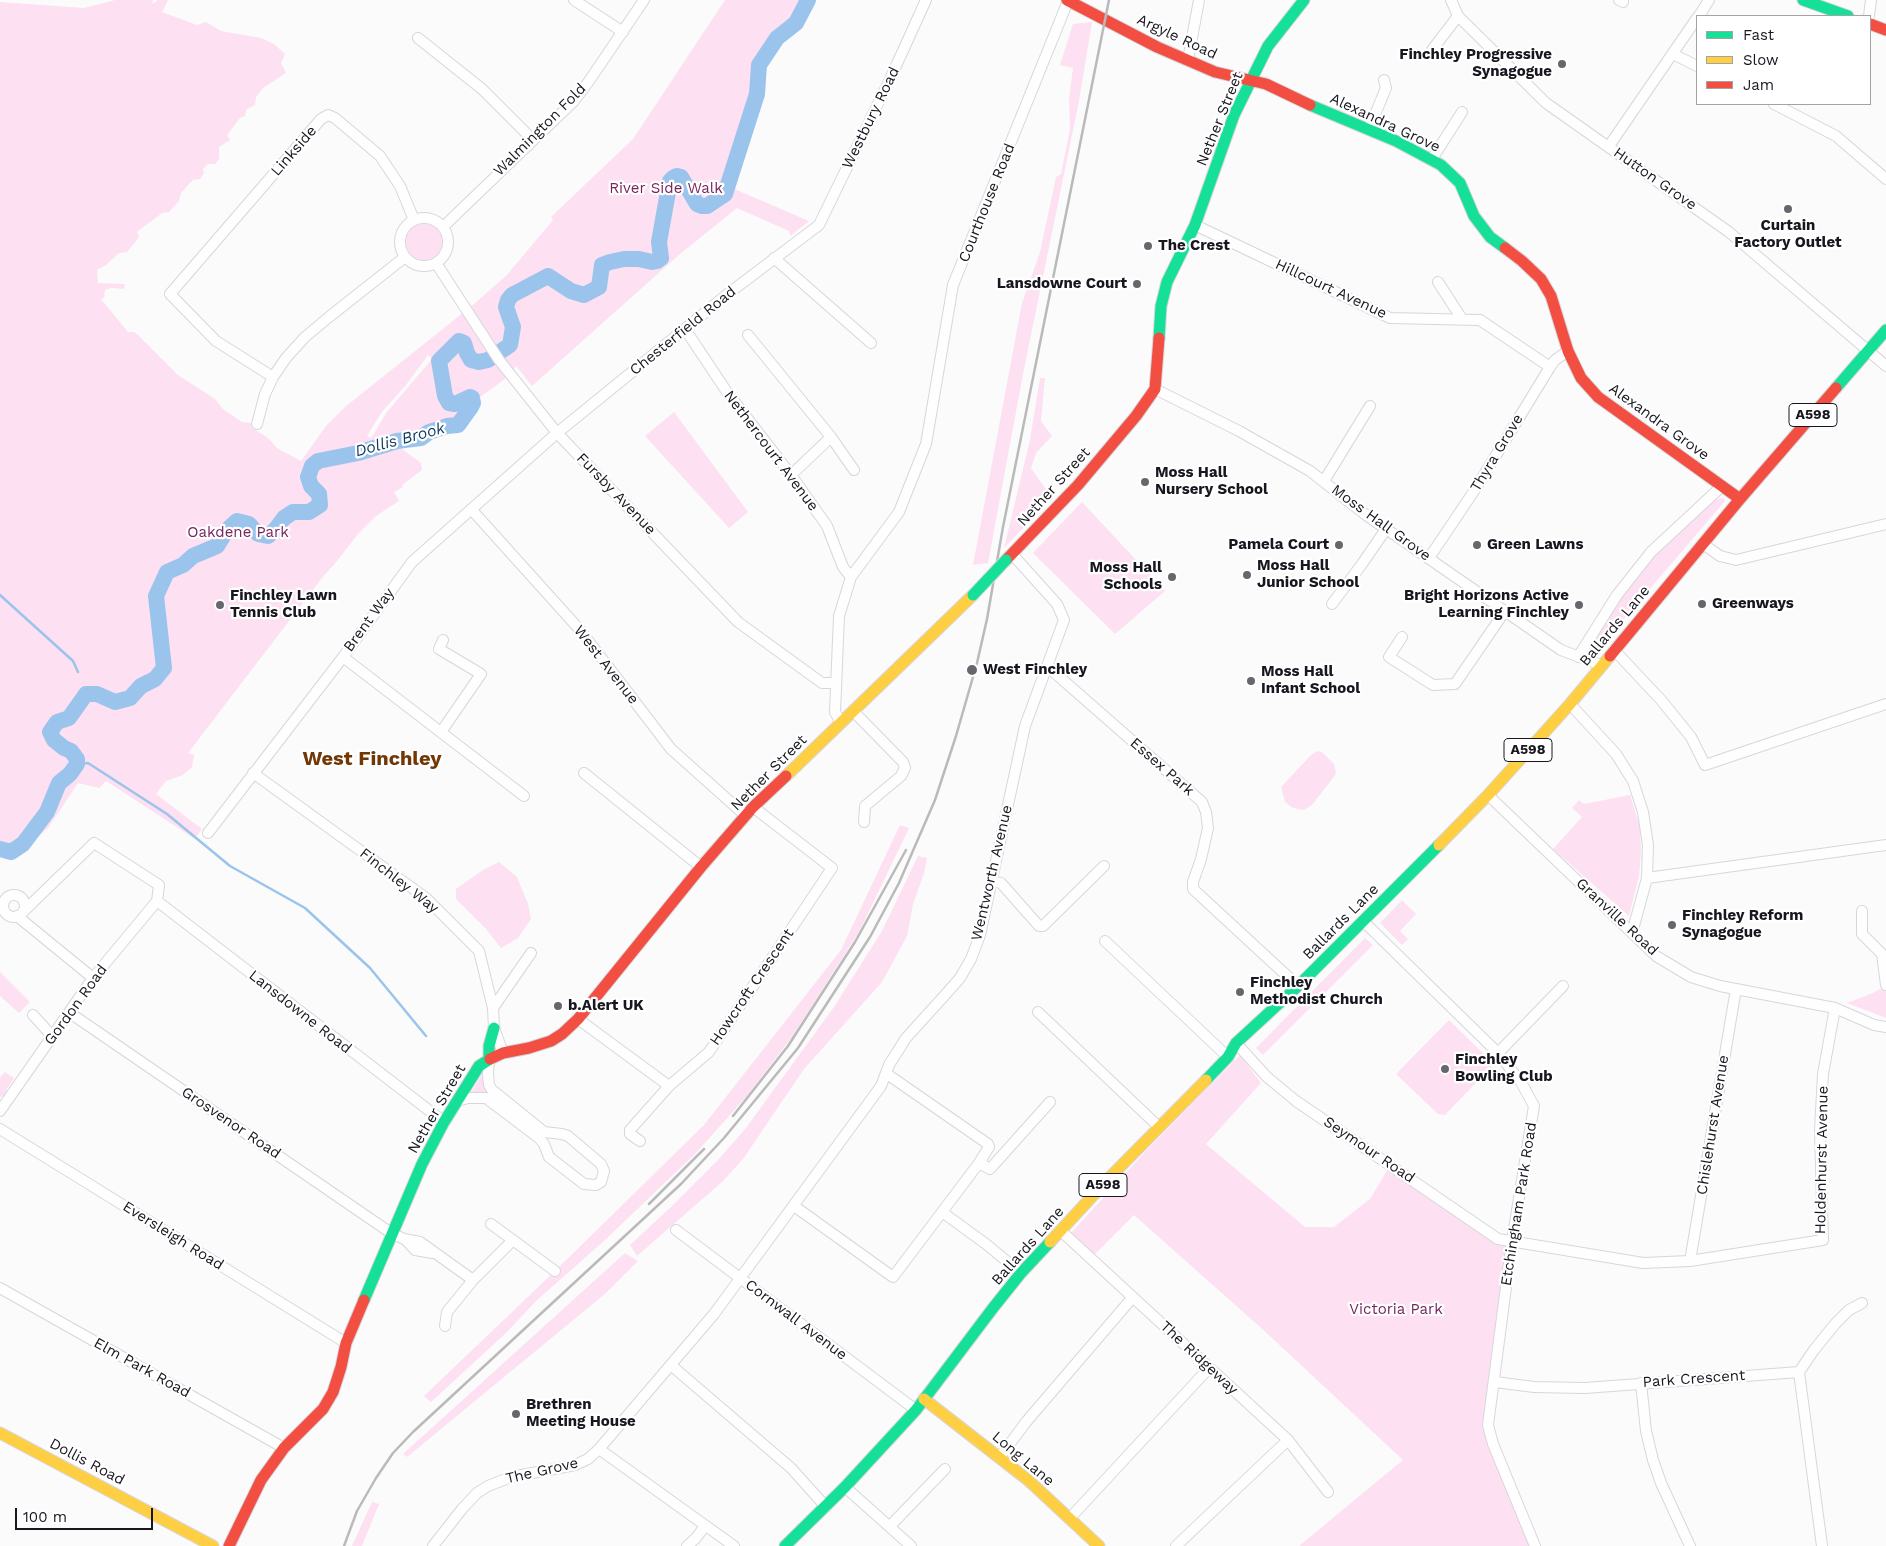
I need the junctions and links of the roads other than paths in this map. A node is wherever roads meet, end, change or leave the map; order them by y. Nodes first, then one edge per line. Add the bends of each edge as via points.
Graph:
1 (574, 0) edge
2 (644, 0) edge
3 (926, 0) edge
4 (1068, 0) edge
5 (1198, 0) edge
6 (1304, 0) edge
7 (1452, 0) edge
8 (1710, 0) edge
9 (1803, 0) edge
10 (1871, 0) edge
11 (1699, 15) edge
12 (1845, 15) edge
13 (1869, 15) edge
14 (1458, 16) junction
15 (1696, 20) edge
16 (1871, 24) edge
17 (1886, 30) edge
18 (623, 32) junction
19 (418, 38) dead end
20 (1432, 50) dead end
21 (1673, 54) junction
22 (1188, 60) junction
23 (1696, 66) edge
24 (1384, 80) dead end
25 (1250, 82) junction
26 (1776, 105) edge
27 (1462, 112) dead end
28 (1369, 128) junction
29 (533, 140) junction
30 (1609, 146) junction
31 (1432, 159) junction
32 (1886, 179) edge
33 (414, 220) junction
34 (1195, 225) junction
35 (443, 227) junction
36 (810, 232) joint
37 (405, 257) junction
38 (774, 258) junction
39 (436, 263) junction
40 (1438, 282) dead end
41 (1462, 319) junction
42 (685, 329) junction
43 (1886, 330) edge
44 (748, 335) dead end
45 (871, 343) dead end
46 (1568, 351) junction
47 (1869, 352) junction
48 (1886, 366) edge
49 (1550, 367) junction
50 (273, 376) junction
51 (1155, 389) junction
52 (1370, 406) dead end
53 (257, 424) dead end
54 (557, 433) junction
55 (831, 437) junction
56 (854, 470) dead end
57 (791, 475) junction
58 (1324, 481) junction
59 (1722, 486) junction
60 (1740, 499) junction
61 (471, 509) junction
62 (1886, 524) edge
63 (1386, 529) junction
64 (1703, 544) junction
65 (1009, 557) junction
66 (1429, 558) junction
67 (851, 577) junction
68 (1332, 604) dead end
69 (1504, 611) junction
70 (1402, 637) dead end
71 (444, 640) dead end
72 (1614, 650) junction
73 (343, 657) junction
74 (1578, 657) junction
75 (1601, 665) junction
76 (1048, 667) junction
77 (836, 683) junction
78 (1570, 704) junction
79 (1886, 704) edge
80 (854, 712) junction
81 (841, 723) junction
82 (441, 732) junction
83 (584, 772) dead end
84 (253, 774) junction
85 (1488, 795) junction
86 (524, 796) dead end
87 (749, 811) junction
88 (864, 822) dead end
89 (208, 833) dead end
90 (1883, 846) edge
91 (1104, 866) dead end
92 (701, 867) junction
93 (1647, 878) junction
94 (992, 881) junction
95 (157, 901) junction
96 (1862, 911) dead end
97 (1363, 920) junction
98 (1632, 933) junction
99 (1106, 941) dead end
100 (531, 953) dead end
101 (93, 978) junction
102 (1886, 984) edge
103 (1298, 986) junction
104 (1563, 986) dead end
105 (1736, 989) junction
106 (493, 1008) junction
107 (1836, 1008) junction
108 (1038, 1012) dead end
109 (70, 1013) junction
110 (33, 1016) dead end
111 (578, 1019) junction
112 (1886, 1027) edge
113 (494, 1028) junction
114 (53, 1037) junction
115 (1236, 1043) junction
116 (503, 1053) junction
117 (1498, 1053) junction
118 (1228, 1057) junction
119 (489, 1059) junction
120 (887, 1074) junction
121 (669, 1086) junction
122 (457, 1101) junction
123 (1050, 1102) dead end
124 (0, 1111) edge
125 (444, 1122) junction
126 (1159, 1127) junction
127 (0, 1129) edge
128 (640, 1142) dead end
129 (979, 1163) junction
130 (794, 1206) junction
131 (942, 1212) junction
132 (491, 1224) dead end
133 (676, 1230) dead end
134 (1061, 1231) junction
135 (391, 1233) junction
136 (513, 1240) junction
137 (1512, 1240) junction
138 (1690, 1261) junction
139 (555, 1271) dead end
140 (1021, 1273) junction
141 (740, 1278) junction
142 (472, 1280) junction
143 (0, 1288) edge
144 (1133, 1297) junction
145 (1862, 1303) dead end
146 (445, 1326) dead end
147 (346, 1343) junction
148 (672, 1366) junction
149 (1209, 1368) junction
150 (1800, 1372) junction
151 (1495, 1382) junction
152 (1641, 1383) junction
153 (924, 1399) junction
154 (916, 1410) junction
155 (0, 1433) edge
156 (1288, 1440) junction
157 (284, 1448) junction
158 (599, 1449) junction
159 (1000, 1457) junction
160 (945, 1469) dead end
161 (845, 1487) junction
162 (1328, 1492) dead end
163 (826, 1507) junction
164 (1070, 1518) junction
165 (705, 1526) junction
166 (890, 1526) junction
167 (210, 1545) edge
168 (229, 1546) edge
169 (433, 1546) edge
170 (686, 1546) edge
171 (734, 1546) edge
172 (785, 1546) edge
173 (912, 1546) edge
174 (1099, 1546) edge
175 (1176, 1546) edge
176 (1535, 1546) edge
177 (1690, 1546) edge
178 (1822, 1546) edge

1 - 18 street
2 - 18 street, Walmington Fold
3 - 36 street, Westbury Road via 819,225
4 - 22 street, Argyle Road
4 - 67 street, Courthouse Road via 953,285 926,444 899,512
5 - 22 street
6 - 25 street, Nether Street via 1268,46
7 - 14 street, Hutton Grove
8 - 11 street
9 - 12 street
10 - 13 street
14 - 20 street
14 - 30 street, Hutton Grove via 1546,104
15 - 21 street
16 - 17 street
18 - 29 street, Walmington Fold via 574,101
19 - 29 street via 482,89
21 - 23 street
21 - 30 street
22 - 25 street, Argyle Road
24 - 28 street via 1386,88
25 - 28 street, Alexandra Grove via 1266,84
25 - 34 street, Nether Street via 1234,115
26 - 32 street via 1836,136
27 - 31 street
28 - 31 street, Alexandra Grove
29 - 35 street, Walmington Fold
30 - 47 street, Hutton Grove via 1729,232
31 - 46 street, Alexandra Grove via 1460,183 1474,216 1490,237 1541,279 1551,296
33 - 35 street via 430,219
33 - 37 street via 401,236
33 - 50 street, Linkside via 400,186 380,156 335,118 328,115 321,119 166,294 216,341
34 - 41 street, Hillcourt Avenue via 1390,318
34 - 51 street, Nether Street via 1167,282 1161,306
35 - 39 street via 448,246 442,259
36 - 38 street, Chesterfield Road
37 - 39 street via 416,265
37 - 50 street via 305,337
38 - 42 street, Chesterfield Road
38 - 45 street
39 - 54 street, Fursby Avenue via 499,360
40 - 41 street
41 - 49 street, Hillcourt Avenue via 1480,320
42 - 54 street, Chesterfield Road
42 - 57 street, Nethercourt Avenue via 727,392
43 - 47 street, Ballards Lane / A598
44 - 55 street
46 - 49 street, Thyra Grove
46 - 59 street, Alexandra Grove via 1582,378 1598,397
47 - 48 street, Hutton Grove
47 - 60 street, Ballards Lane / A598
49 - 66 street, Thyra Grove
50 - 53 street
51 - 58 street, Moss Hall Grove via 1238,431
51 - 65 street, Nether Street via 1078,485
52 - 58 street
54 - 61 street, Brent Way
54 - 77 street, Fursby Avenue via 738,622 822,683
55 - 56 street
55 - 57 street
57 - 67 street, Nethercourt Avenue via 826,526 843,567
58 - 63 street, Moss Hall Grove
59 - 60 street, Alexandra Grove
59 - 74 street via 1651,552 1617,595
60 - 64 street, Ballards Lane / A598
61 - 73 street, Brent Way via 412,562
61 - 87 street, West Avenue via 580,630 671,749
62 - 64 street via 1736,560 1720,556
63 - 66 street, Moss Hall Grove
63 - 68 street
64 - 72 street, Ballards Lane / A598
65 - 76 street via 1057,604 1064,620
65 - 80 street, Nether Street, bridge
66 - 69 street, Moss Hall Grove
67 - 77 street, Courthouse Road via 839,616
69 - 70 street via 1455,684 1433,685 1389,657
69 - 74 street, Moss Hall Grove via 1562,650
71 - 82 street via 439,649 481,674
72 - 75 street, Ballards Lane / A598
72 - 79 street via 1691,737 1705,765
73 - 82 street
73 - 84 street, Brent Way
74 - 75 street, Moss Hall Grove
75 - 78 street, Ballards Lane / A598
76 - 94 street, Wentworth Avenue via 1025,726
76 - 103 street, Essex Park via 1202,802 1208,828 1193,889
77 - 81 street, Courthouse Road via 835,712
78 - 85 street, Ballards Lane / A598
78 - 93 street via 1616,754 1633,781 1643,812 1648,845
80 - 81 street, Nether Street
80 - 88 street via 903,762 905,768 901,776 865,806
81 - 87 street, Nether Street
82 - 86 street
83 - 92 street
84 - 89 street, Brent Way
84 - 106 street, Finchley Way via 426,898 479,951
85 - 97 street, Ballards Lane / A598
85 - 98 street, Granville Road
87 - 92 street, Nether Street
87 - 121 street, Howcroft Crescent via 832,868 709,1052
90 - 93 street
91 - 94 street via 1042,926 1038,926 1001,883
92 - 111 street, Nether Street
93 - 98 street
94 - 120 street, Wentworth Avenue via 971,959 946,996 906,1038
95 - 101 street, Gordon Road
95 - 101 street via 159,885 94,843 21,913
95 - 125 street, Lansdowne Road
96 - 102 street via 1862,934 1882,954
97 - 103 street, Ballards Lane / A598
97 - 117 street, Etchingham Park Road
98 - 105 street, Granville Road via 1656,956 1691,977
99 - 118 street
100 - 106 street
101 - 109 street, Gordon Road
103 - 115 street, Ballards Lane / A598
104 - 117 street
105 - 107 street, Granville Road
105 - 138 street, Chislehurst Avenue
106 - 113 street, Finchley Way
107 - 112 street, Granville Road
107 - 138 street, Holdenhurst Avenue via 1823,1074 1820,1130 1823,1240
108 - 126 street
109 - 114 street, Gordon Road
109 - 135 street, Grosvenor Road
110 - 114 street
111 - 116 street, Nether Street via 551,1041
111 - 121 street
113 - 116 street, Finchley Way
113 - 119 street
114 - 124 street, Gordon Road
115 - 118 street, Ballards Lane / A598
115 - 137 street, Seymour Road via 1267,1077 1296,1101 1498,1238
116 - 119 street, Nether Street
117 - 137 street, Etchingham Park Road via 1521,1082 1534,1106
118 - 126 street, Ballards Lane / A598
119 - 122 street, Nether Street via 479,1066
119 - 122 street via 489,1086 492,1090 544,1132 568,1136 601,1164 604,1170 601,1182 584,1184 549,1157 539,1138 486,1098
120 - 129 street via 988,1144
120 - 130 street, Wentworth Avenue
121 - 128 street via 630,1130 630,1134
122 - 125 street, Nether Street
123 - 129 street via 990,1169
125 - 135 street, Nether Street
126 - 134 street, Ballards Lane / A598
127 - 147 street, Eversleigh Road
129 - 131 street
130 - 131 street via 893,1277
130 - 141 street, Wentworth Avenue
131 - 140 street
132 - 136 street
133 - 141 street, Cornwall Avenue
134 - 140 street, Ballards Lane / A598
134 - 144 street, The Ridgeway
135 - 142 street, Grosvenor Road via 420,1242
135 - 147 street, Nether Street
136 - 139 street
136 - 142 street
137 - 138 street, Holdenhurst Avenue via 1643,1263
137 - 151 street, Etchingham Park Road
140 - 153 street, Ballards Lane / A598
141 - 148 street, Wentworth Avenue
141 - 154 street, Cornwall Avenue
142 - 146 street via 447,1312
143 - 157 street, Elm Park Road
144 - 149 street, The Ridgeway
144 - 159 street
145 - 150 street via 1835,1324
147 - 157 street, Nether Street via 333,1392 323,1409
148 - 158 street, The Grove
148 - 163 street via 791,1468
149 - 156 street, The Ridgeway
149 - 164 street
150 - 152 street, Park Crescent
150 - 178 street
151 - 152 street, Park Crescent via 1585,1388
151 - 176 street, Etchingham Park Road via 1488,1425
152 - 177 street via 1653,1460
153 - 154 street, Ballards Lane / A598
153 - 159 street, Long Lane
154 - 161 street, Ballards Lane / A598
155 - 167 street, Dollis Road
156 - 162 street, The Ridgeway
156 - 175 street
157 - 168 street, Nether Street via 261,1480
158 - 165 street
158 - 169 street, The Grove via 575,1465 511,1477 488,1486 462,1509
159 - 164 street, Long Lane
160 - 166 street
161 - 163 street, Ballards Lane / A598
161 - 166 street
163 - 172 street, Ballards Lane / A598
164 - 174 street, Long Lane
165 - 170 street
165 - 171 street
166 - 173 street

